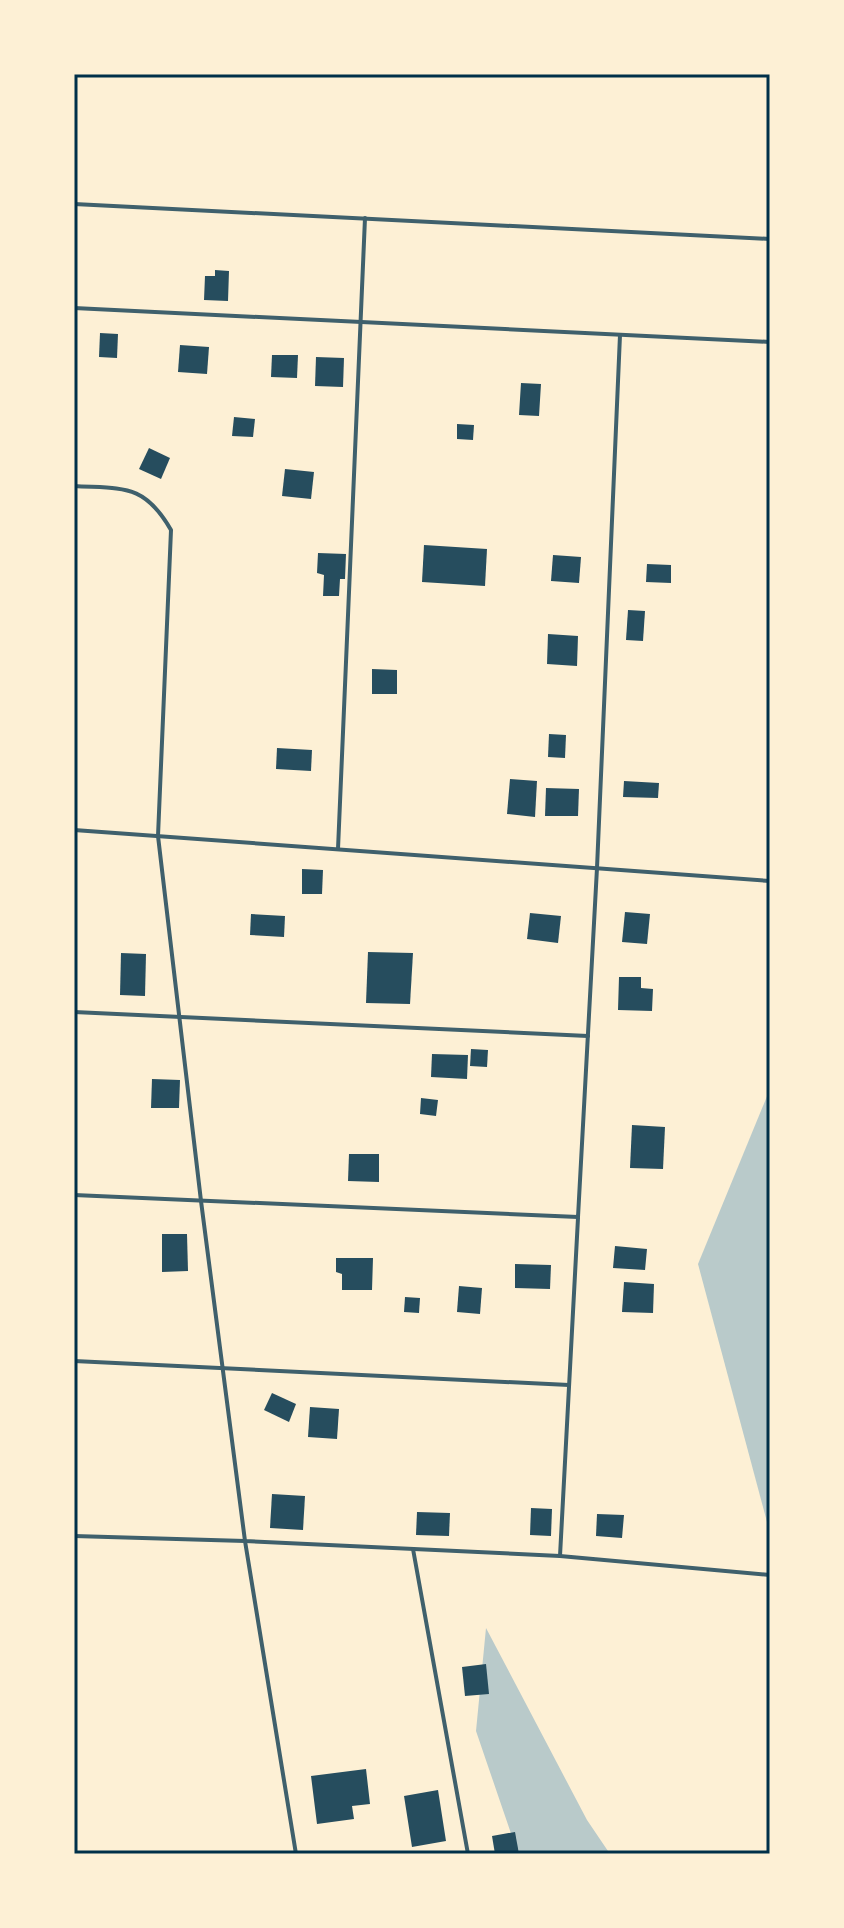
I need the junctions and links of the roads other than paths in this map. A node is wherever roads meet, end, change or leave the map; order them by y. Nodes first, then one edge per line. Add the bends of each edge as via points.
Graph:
1 (74, 204) edge
2 (365, 218) junction
3 (770, 239) edge
4 (74, 308) edge
5 (361, 322) junction
6 (620, 335) junction
7 (770, 342) edge
8 (74, 486) edge
9 (74, 830) edge
10 (158, 836) junction
11 (338, 849) junction
12 (597, 868) junction
13 (770, 881) edge
14 (74, 1012) edge
15 (179, 1017) junction
16 (588, 1036) junction
17 (74, 1195) edge
18 (201, 1201) junction
19 (578, 1217) junction
20 (74, 1361) edge
21 (223, 1370) junction
22 (569, 1385) junction
23 (74, 1536) edge
24 (245, 1541) junction
25 (413, 1549) junction
26 (560, 1556) junction
27 (770, 1575) edge
28 (296, 1854) edge
29 (468, 1854) edge

1 - 2 lane
2 - 3 lane
2 - 5 lane
4 - 5 lane
5 - 6 lane
5 - 11 lane
6 - 7 lane
6 - 12 lane
8 - 10 lane via 125,489 146,497 171,530
9 - 10 lane
10 - 11 lane
10 - 15 lane
11 - 12 lane
12 - 13 lane
12 - 16 lane
14 - 15 lane
15 - 16 lane
15 - 18 lane
16 - 19 lane
17 - 18 lane
18 - 19 lane
18 - 21 lane
19 - 22 lane
20 - 21 lane
21 - 22 lane
21 - 24 lane
22 - 26 lane
23 - 24 lane
24 - 25 lane
24 - 28 lane
25 - 26 lane
25 - 29 lane
26 - 27 lane

